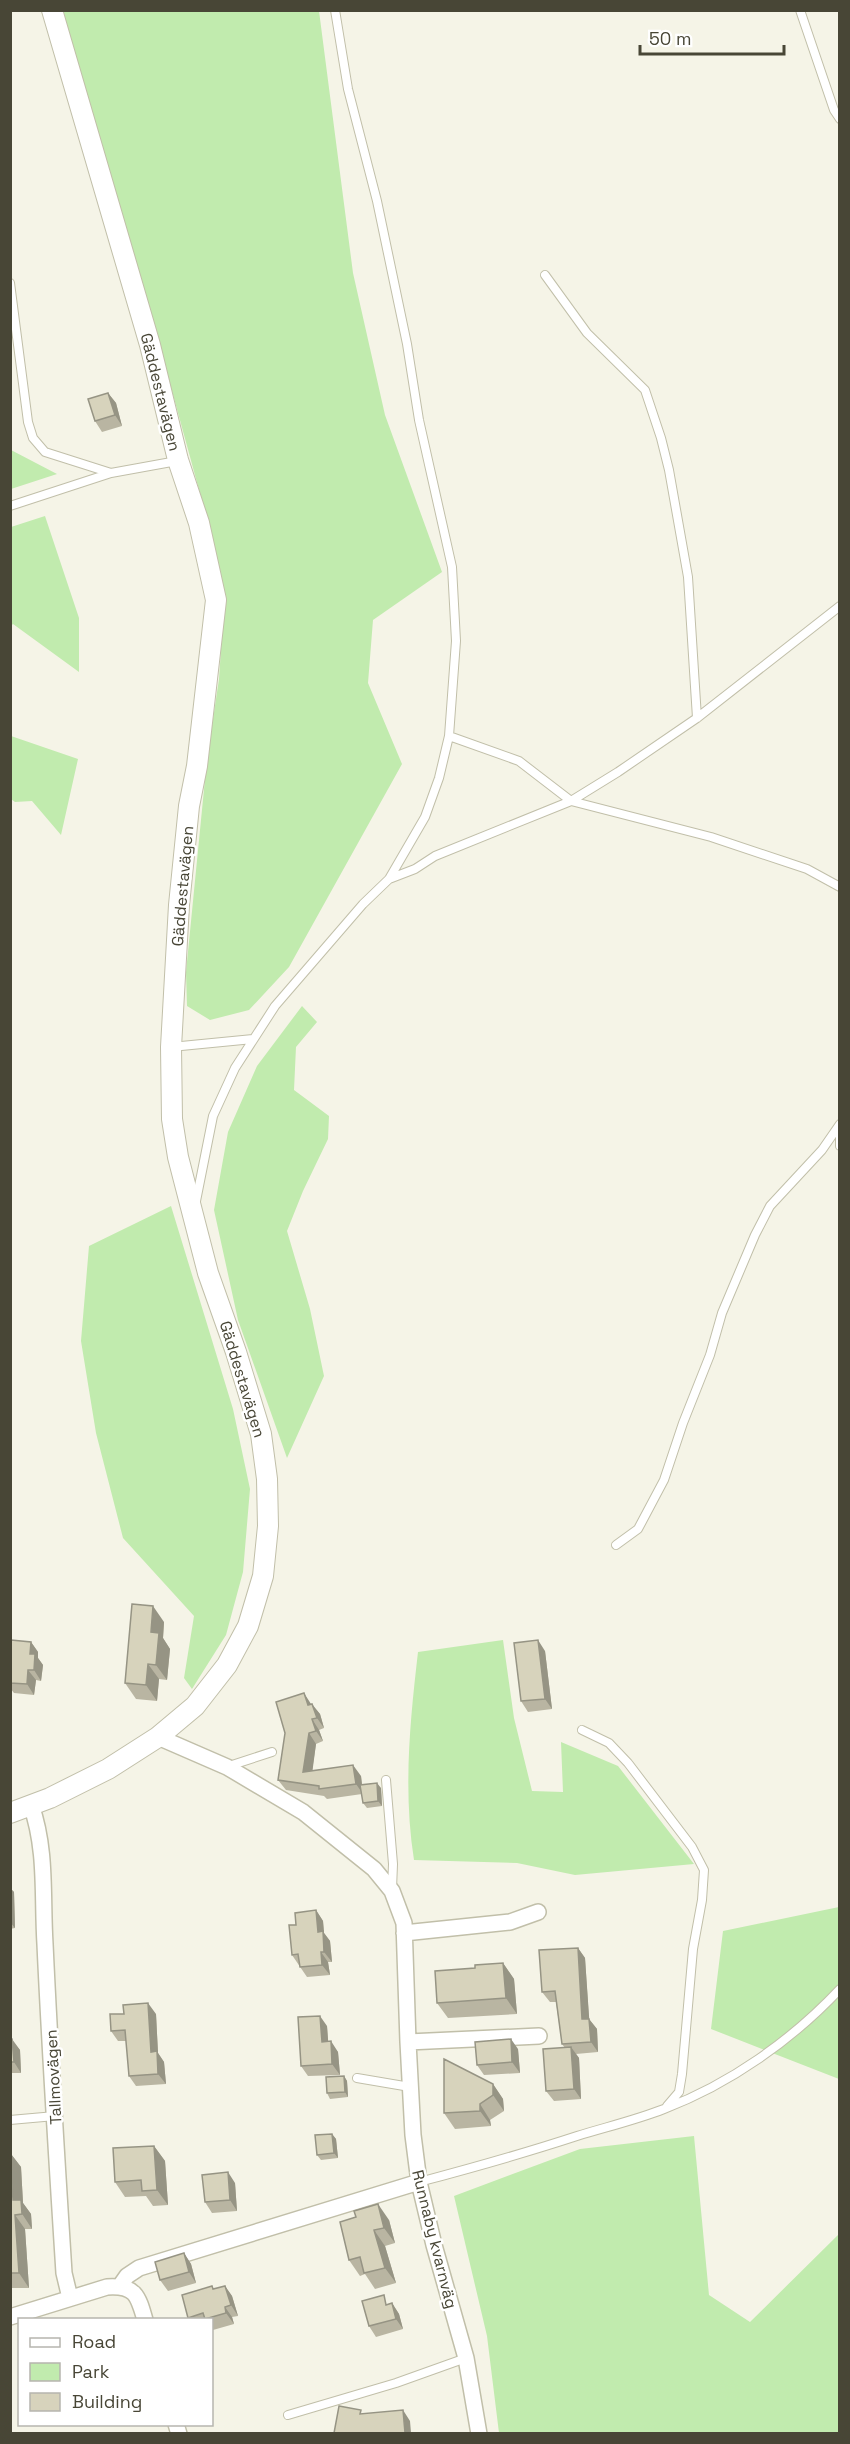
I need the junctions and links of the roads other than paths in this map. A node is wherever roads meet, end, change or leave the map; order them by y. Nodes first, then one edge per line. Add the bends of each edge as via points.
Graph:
1 (52, 10) edge
2 (335, 10) edge
3 (800, 10) edge
4 (840, 119) edge
5 (545, 274) dead end
6 (10, 283) edge
7 (178, 460) junction
8 (111, 473) junction
9 (10, 506) edge
10 (840, 606) edge
11 (697, 718) junction
12 (449, 736) junction
13 (571, 801) junction
14 (389, 879) junction
15 (840, 887) edge
16 (253, 1039) junction
17 (171, 1047) junction
18 (840, 1124) edge
19 (840, 1130) edge
20 (840, 1146) edge
21 (195, 1223) junction
22 (616, 1545) dead end
23 (582, 1730) dead end
24 (158, 1737) junction
25 (272, 1752) dead end
26 (227, 1767) junction
27 (386, 1780) dead end
28 (31, 1805) junction
29 (10, 1813) edge
30 (392, 1891) junction
31 (538, 1912) dead end
32 (404, 1933) junction
33 (840, 1989) edge
34 (539, 2036) dead end
35 (408, 2042) junction
36 (357, 2078) dead end
37 (410, 2087) junction
38 (664, 2110) junction
39 (55, 2116) junction
40 (10, 2120) edge
41 (419, 2182) junction
42 (120, 2286) junction
43 (70, 2298) junction
44 (10, 2317) edge
45 (145, 2318) edge
46 (466, 2358) junction
47 (288, 2415) dead end
48 (479, 2433) edge

1 - 7 street, Gäddestavägen via 150,345
2 - 12 lane via 348,90 378,201 419,420 452,567 456,641
3 - 4 lane
5 - 11 lane via 587,333 645,390 662,438 688,577
6 - 8 lane via 33,438 45,452
7 - 8 lane
7 - 17 street, Gäddestavägen via 199,523 216,600 198,766 183,856
8 - 9 lane
10 - 11 lane
11 - 13 lane
12 - 13 lane via 519,761
12 - 14 lane via 425,817
13 - 14 lane via 435,856
13 - 15 lane via 711,837 807,869
14 - 16 lane via 275,1006
16 - 17 lane
16 - 21 lane via 213,1116 197,1189
17 - 21 street, Gäddestavägen via 172,1119
18 - 22 lane via 822,1150 770,1206 722,1313 664,1480 638,1529
19 - 20 lane
21 - 24 street, Gäddestavägen via 261,1434 268,1526 263,1575 248,1626 227,1665 195,1706
23 - 38 lane via 609,1743 628,1763 692,1847 704,1870 679,2092
24 - 26 street, Runnaby kvarnväg
24 - 28 street, Gäddestavägen via 108,1769
25 - 26 lane
26 - 30 street, Runnaby kvarnväg via 303,1812 374,1869
27 - 30 lane
28 - 29 street, Gäddestavägen
28 - 39 street, Tallmovägen via 39,1829 44,1874
30 - 32 street, Runnaby kvarnväg
31 - 32 street via 510,1922
32 - 35 street, Runnaby kvarnväg
33 - 38 lane via 770,2051
34 - 35 street
35 - 37 street, Runnaby kvarnväg
36 - 37 lane
37 - 41 street, Runnaby kvarnväg
38 - 41 lane
39 - 40 lane
39 - 43 street, Tallmovägen via 64,2272
41 - 42 street via 139,2268
41 - 46 street, Runnaby kvarnväg
42 - 43 street
42 - 45 street via 138,2296
43 - 44 street
46 - 47 lane
46 - 48 street, Runnaby kvarnväg

